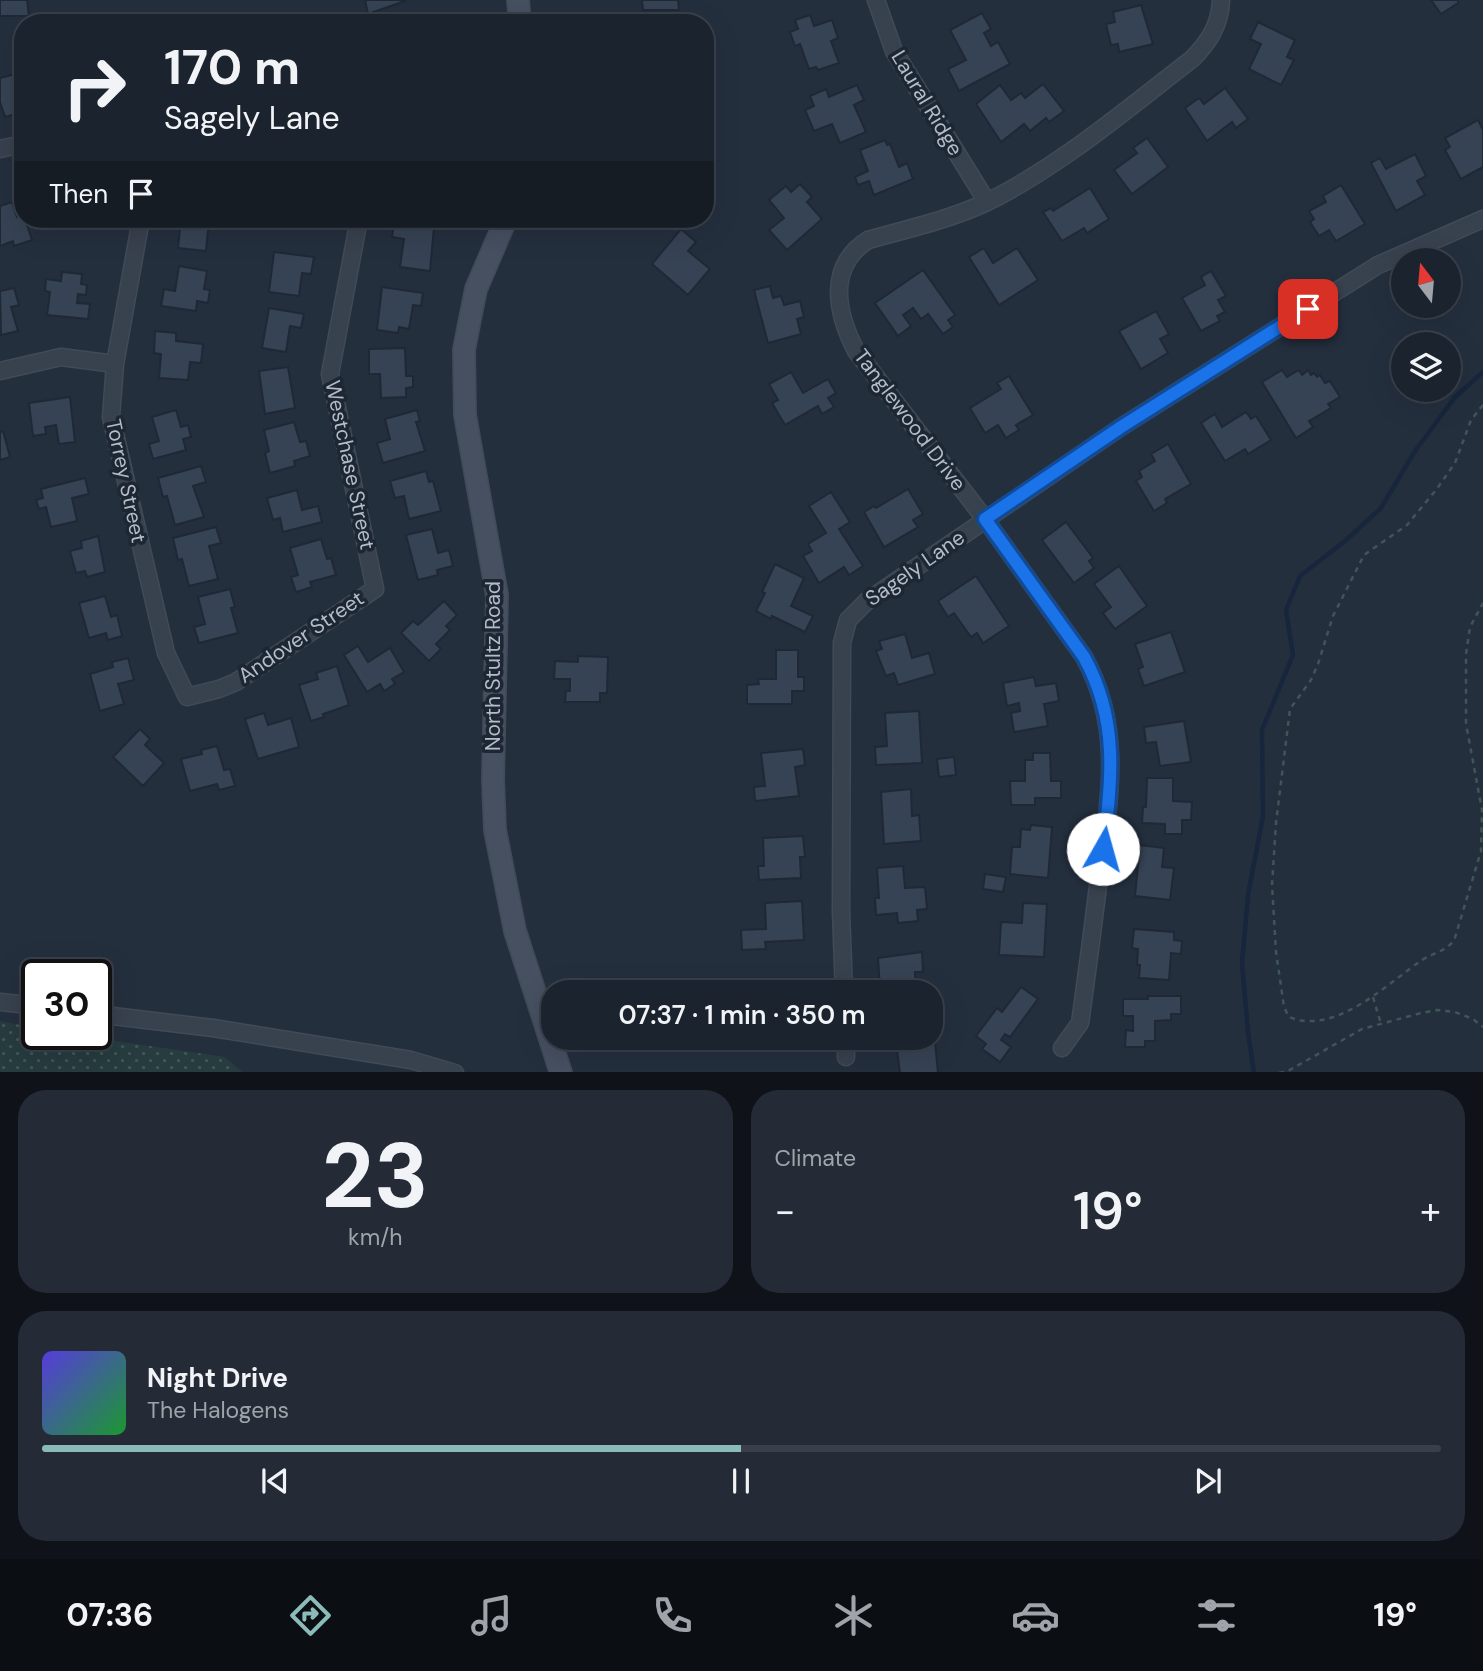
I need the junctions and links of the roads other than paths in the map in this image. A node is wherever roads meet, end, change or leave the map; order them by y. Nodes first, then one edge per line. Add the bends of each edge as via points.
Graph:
1 (876, 0) edge
2 (1221, 0) edge
3 (987, 202) junction
4 (1483, 219) edge
5 (139, 228) edge
6 (357, 228) edge
7 (502, 228) edge
8 (115, 364) junction
9 (0, 371) edge
10 (985, 519) junction
11 (375, 589) joint
12 (187, 696) joint
13 (844, 980) edge
14 (0, 1002) edge
15 (21, 1004) edge
16 (112, 1016) edge
17 (1062, 1048) dead end
18 (846, 1050) edge
19 (846, 1058) dead end
20 (452, 1072) edge
21 (561, 1072) edge

1 - 3 street, Laural Ridge via 894,51
2 - 3 street, Tanglewood Drive via 1211,37 1192,59 1094,134
3 - 10 street, Tanglewood Drive via 868,240 849,258 839,290 844,322 856,351
4 - 10 street, Sagely Lane via 1378,265
5 - 8 street, Torrey Street
6 - 11 street, Westchase Street via 330,374
7 - 21 street, North Stultz Road via 477,289 469,324 464,350 466,415 497,595 495,830 515,932
8 - 9 street via 61,356
8 - 12 street, Torrey Street via 112,431 166,653
10 - 13 street, Sagely Lane via 867,601 848,620 842,643
10 - 17 street, Tanglewood Drive via 1084,657 1096,678 1108,725 1110,799 1080,1023
11 - 12 street, Andover Street via 236,682
14 - 15 street
16 - 20 street via 411,1060
18 - 19 street

